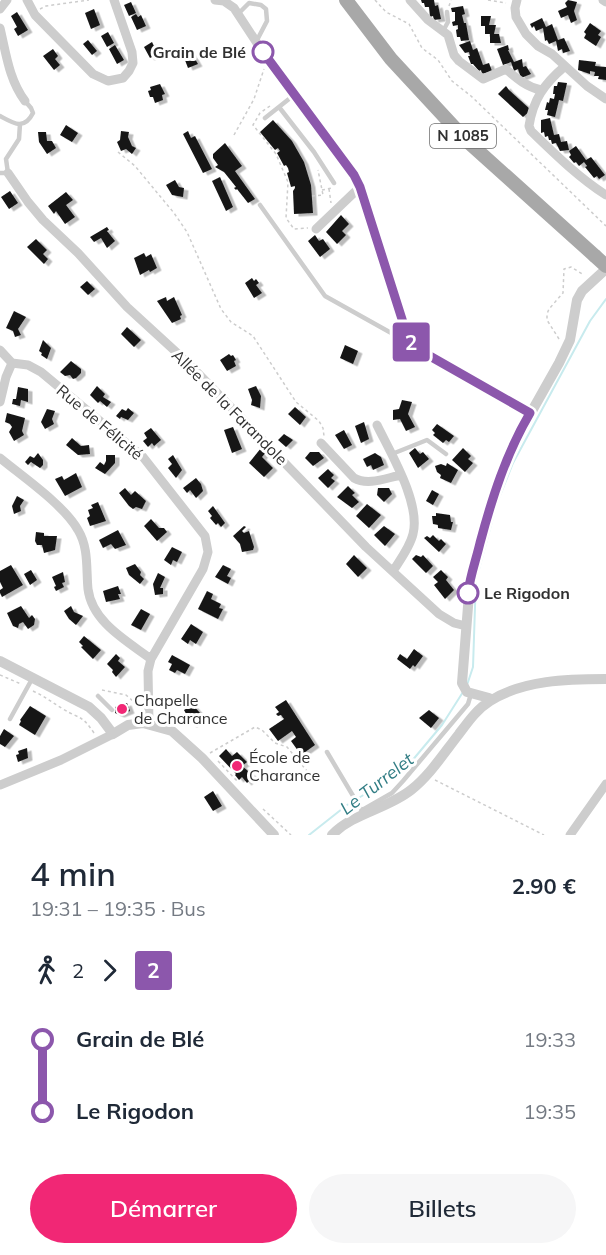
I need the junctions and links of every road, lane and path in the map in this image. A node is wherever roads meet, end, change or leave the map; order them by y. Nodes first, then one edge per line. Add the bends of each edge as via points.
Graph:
1 (7, 0) edge
2 (27, 0) edge
3 (88, 0) edge
4 (114, 0) edge
5 (215, 0) edge
6 (346, 0) edge
7 (375, 0) edge
8 (410, 0) edge
9 (488, 0) edge
10 (516, 3) edge
11 (0, 9) edge
12 (41, 9) dead end
13 (447, 12) dead end
14 (238, 15) junction
15 (0, 28) edge
16 (443, 31) junction
17 (256, 42) junction
18 (268, 60) junction
19 (564, 68) junction
20 (541, 90) junction
21 (294, 94) junction
22 (606, 99) edge
23 (25, 101) joint
24 (281, 105) junction
25 (0, 116) edge
26 (265, 118) dead end
27 (20, 124) junction
28 (234, 135) dead end
29 (118, 153) dead end
30 (318, 169) dead end
31 (4, 173) edge
32 (334, 183) dead end
33 (360, 187) junction
34 (329, 189) dead end
35 (606, 195) edge
36 (312, 196) dead end
37 (260, 205) dead end
38 (330, 207) dead end
39 (606, 226) edge
40 (312, 228) joint
41 (606, 267) edge
42 (586, 276) dead end
43 (408, 338) junction
44 (560, 342) dead end
45 (0, 350) edge
46 (12, 363) junction
47 (0, 402) edge
48 (530, 413) junction
49 (376, 424) dead end
50 (321, 443) joint
51 (391, 454) junction
52 (446, 454) dead end
53 (0, 458) edge
54 (401, 475) junction
55 (393, 571) junction
56 (466, 626) junction
57 (151, 659) junction
58 (0, 661) edge
59 (0, 675) edge
60 (33, 678) junction
61 (606, 678) edge
62 (23, 685) dead end
63 (33, 690) dead end
64 (95, 691) dead end
65 (467, 691) junction
66 (98, 696) dead end
67 (491, 700) junction
68 (106, 702) junction
69 (150, 707) junction
70 (112, 710) dead end
71 (96, 712) junction
72 (10, 718) dead end
73 (149, 723) junction
74 (95, 734) dead end
75 (113, 734) junction
76 (327, 752) dead end
77 (202, 758) junction
78 (427, 775) junction
79 (320, 778) dead end
80 (606, 784) edge
81 (0, 785) edge
82 (362, 813) junction
83 (274, 835) edge
84 (332, 835) edge
85 (544, 835) edge
86 (570, 835) edge

1 - 11 street
2 - 4 street via 35,15 93,74 108,81 123,78 133,63
3 - 12 path
5 - 14 street via 224,1
6 - 41 main road, N 1085, bridge via 391,59 466,140
7 - 39 path via 386,12 409,24 422,48 438,60 452,81
8 - 16 street
9 - 10 path
10 - 19 street via 516,17 526,34
13 - 16 lane via 448,22
14 - 17 street
14 - 17 lane via 249,3 266,9 267,21
15 - 23 street via 12,79
16 - 20 street via 459,61 475,75 483,79 506,69 516,79
17 - 18 street
18 - 21 street
18 - 28 path via 254,99
19 - 20 street
19 - 22 street
20 - 35 street via 530,120 531,131 580,177
21 - 24 lane
21 - 33 street
23 - 27 lane via 33,113 30,120
24 - 26 lane
24 - 32 lane
24 - 40 path via 280,100 264,109 253,125 276,154 286,176 286,218 294,229
25 - 27 lane via 9,123
27 - 31 lane via 19,139 6,159
29 - 50 path via 135,166 174,213 187,232 221,309 231,322 253,336 296,402 319,421 325,435
30 - 36 path via 322,195
31 - 55 street, Allée de la Farandole via 43,220 127,307 187,362
33 - 40 street
33 - 43 street
34 - 38 path
37 - 43 lane via 325,296 393,334
41 - 48 street via 576,300 570,340
42 - 44 path via 571,267 564,269 563,293 549,309 547,320
43 - 48 street via 421,351
45 - 46 street
46 - 47 street
46 - 57 street, Rue de Félicité via 41,372 143,457 205,537 208,552 204,569
48 - 56 street via 510,450 490,506 472,568
49 - 51 street
50 - 54 street via 360,481
51 - 52 lane via 427,440
51 - 54 street
53 - 57 street via 77,528 83,539 89,597 96,613
54 - 55 street via 410,498 414,533
55 - 56 street, Allée de la Farandole via 439,614
56 - 65 street via 462,679
57 - 69 street, Rue de Félicité
58 - 60 street
59 - 62 path
60 - 71 street
60 - 72 lane
61 - 67 street via 543,683
63 - 74 path via 79,716
64 - 69 path via 126,695 140,707
65 - 67 street
65 - 82 lane via 468,704 403,781
66 - 68 lane
67 - 78 street via 474,715
68 - 70 lane
68 - 71 lane
69 - 73 street, Rue de Félicité
71 - 75 street
73 - 75 street via 128,725
73 - 77 street via 172,731
75 - 81 street
76 - 82 lane
77 - 79 path via 255,727 287,747 307,771
77 - 83 street
78 - 82 street via 400,798
78 - 85 path
80 - 86 street
82 - 84 street

